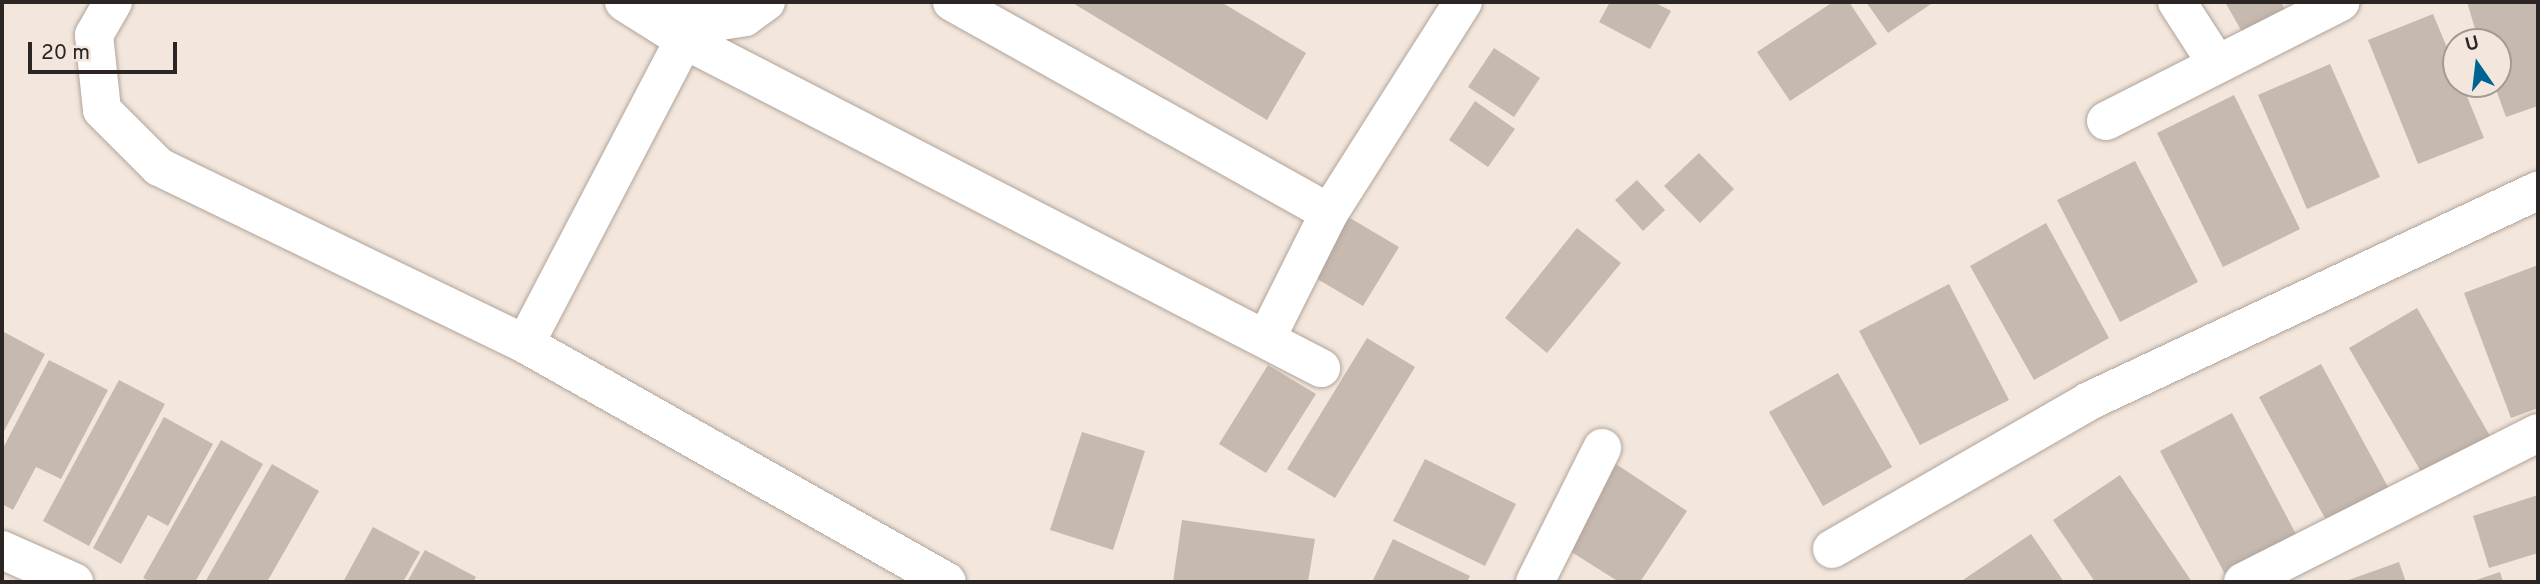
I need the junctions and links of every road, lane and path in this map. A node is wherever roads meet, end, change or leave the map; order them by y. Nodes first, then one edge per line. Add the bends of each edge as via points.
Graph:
1 (113, 2) edge
2 (624, 2) edge
3 (766, 2) edge
4 (952, 2) edge
5 (1463, 2) edge
6 (2177, 2) edge
7 (2341, 2) edge
8 (686, 19) edge
9 (2217, 64) junction
10 (2106, 121) dead end
11 (2538, 191) edge
12 (1329, 213) junction
13 (1267, 337) junction
14 (525, 344) junction
15 (1321, 368) dead end
16 (2538, 433) edge
17 (1602, 448) dead end
18 (1832, 549) dead end
19 (2, 550) edge
20 (75, 582) edge
21 (947, 582) edge
22 (1535, 582) edge
23 (2243, 582) edge

1 - 14 street via 94,35 102,110 159,167
2 - 8 street
3 - 8 street via 745,17
4 - 12 street
5 - 12 street
6 - 9 street
7 - 9 street
8 - 13 street
8 - 14 street
9 - 10 street
11 - 18 street via 2089,401
12 - 13 street
13 - 15 street
14 - 21 street
16 - 23 street
17 - 22 street
19 - 20 street

